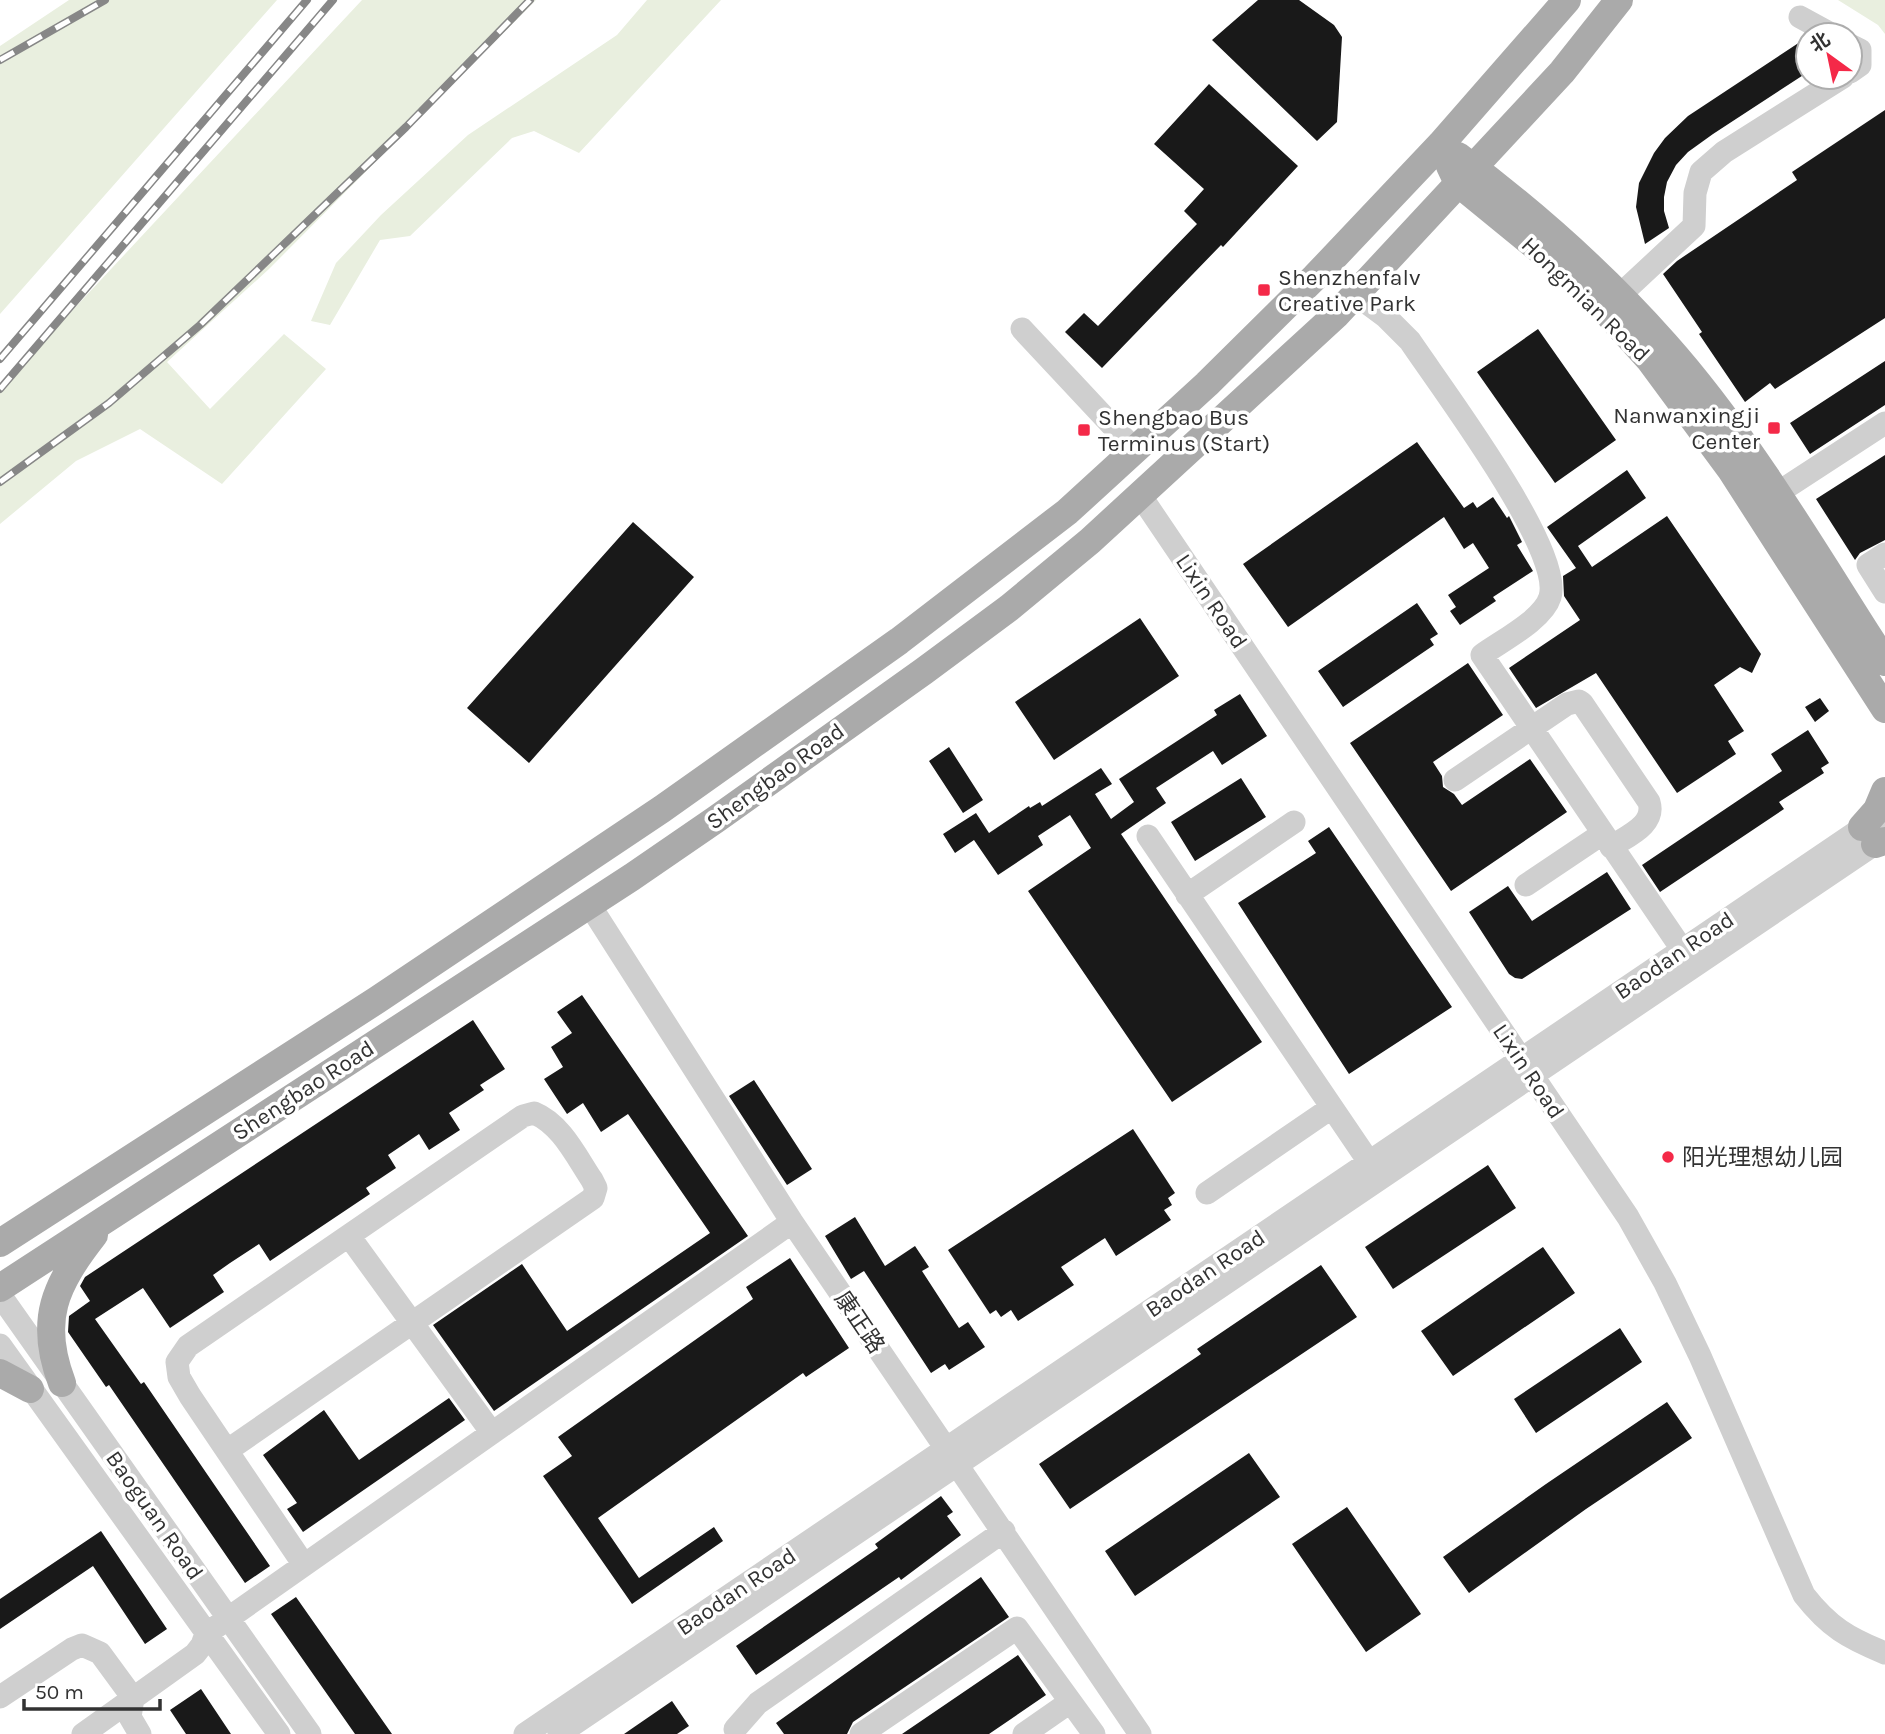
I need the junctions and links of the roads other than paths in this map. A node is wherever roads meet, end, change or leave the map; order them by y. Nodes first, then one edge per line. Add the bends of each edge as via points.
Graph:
1 (1567, 0) edge
2 (1612, 9) edge
3 (1800, 16) dead end
4 (1809, 21) edge
5 (1821, 91) edge
6 (1441, 144) junction
7 (1465, 175) junction
8 (1355, 294) junction
9 (1620, 295) junction
10 (1022, 329) dead end
11 (1885, 423) edge
12 (1135, 450) junction
13 (1776, 494) junction
14 (1140, 495) junction
15 (1885, 554) edge
16 (1885, 593) edge
17 (1885, 662) edge
18 (1883, 709) edge
19 (1531, 728) junction
20 (1455, 780) dead end
21 (1885, 792) edge
22 (1294, 822) dead end
23 (1878, 832) edge
24 (1148, 836) dead end
25 (1606, 840) junction
26 (1526, 885) dead end
27 (1187, 895) junction
28 (589, 904) junction
29 (1688, 958) junction
30 (1527, 1067) junction
31 (1331, 1108) junction
32 (1369, 1162) junction
33 (1207, 1193) dead end
34 (107, 1218) junction
35 (792, 1222) junction
36 (349, 1236) junction
37 (0, 1243) edge
38 (0, 1288) edge
39 (0, 1295) edge
40 (411, 1324) junction
41 (0, 1345) edge
42 (0, 1373) edge
43 (62, 1383) junction
44 (30, 1389) junction
45 (492, 1433) junction
46 (228, 1450) junction
47 (952, 1456) junction
48 (1004, 1531) junction
49 (304, 1565) junction
50 (228, 1618) junction
51 (206, 1634) junction
52 (1885, 1653) edge
53 (0, 1698) edge
54 (133, 1698) junction
55 (1070, 1702) junction
56 (733, 1732) edge
57 (83, 1734) edge
58 (140, 1734) edge
59 (279, 1734) edge
60 (310, 1734) edge
61 (525, 1734) edge
62 (559, 1734) edge
63 (860, 1734) edge
64 (1024, 1734) edge
65 (1094, 1734) edge
66 (1140, 1734) edge

1 - 6 main road
2 - 7 main road via 1562,72
3 - 4 street
5 - 9 street via 1724,152 1701,172 1694,226
6 - 7 main road, Hongmian Road
6 - 12 main road, Shengbao Road via 1276,316
7 - 8 main road, Shengbao Road
7 - 9 main road, Hongmian Road via 1573,250
7 - 18 main road, Hongmian Road via 1603,308 1649,359 1731,470
8 - 14 main road, Shengbao Road
8 - 19 street via 1410,341 1527,517 1548,566 1551,596 1541,614 1482,655
9 - 13 main road, Hongmian Road via 1708,397
10 - 12 street
11 - 13 street
12 - 37 main road, Shengbao Road via 1068,512 899,641 662,809
13 - 17 main road, Hongmian Road
14 - 28 main road, Shengbao Road via 1009,608 715,820
14 - 30 street, Lixin Road
15 - 16 street via 1868,565
19 - 20 street
19 - 25 street
19 - 25 street via 1567,704 1582,703 1649,802 1651,817 1645,823
21 - 23 main road via 1877,810
22 - 27 street
23 - 29 street, Baodan Road
24 - 27 street
25 - 26 street
25 - 29 street
27 - 31 street
28 - 34 main road, Shengbao Road
28 - 35 street, 康正路
29 - 30 street, Baodan Road
30 - 32 street, Baodan Road
30 - 47 street, Baodan Road
30 - 52 street, Lixin Road via 1628,1217 1665,1283 1804,1595 1821,1618
31 - 32 street
31 - 33 street
32 - 47 street, Baodan Road
34 - 38 main road, Shengbao Road
34 - 43 main road via 73,1261 52,1311 53,1360
35 - 45 street
35 - 47 street, 康正路
36 - 40 street
36 - 40 street via 523,1116 534,1113 547,1118 560,1133 592,1180 596,1188 593,1198
36 - 46 street via 188,1346 177,1362 179,1377
39 - 43 street, Baoguan Road
40 - 45 street
40 - 46 street
41 - 44 street, Baoguan Road
42 - 44 main road
43 - 50 street, Baoguan Road
44 - 51 street, Baoguan Road
45 - 49 street
46 - 49 street
47 - 48 street, 康正路
47 - 61 street, Baodan Road
47 - 62 street, Baodan Road
48 - 56 street via 758,1703
48 - 66 street, 康正路
49 - 50 street
50 - 51 street
50 - 60 street, Baoguan Road
51 - 54 street via 195,1654
51 - 59 street, Baoguan Road
53 - 54 street via 82,1645 100,1653
54 - 57 street
54 - 58 street via 130,1717
55 - 63 street via 1017,1629
55 - 64 street
55 - 65 street

